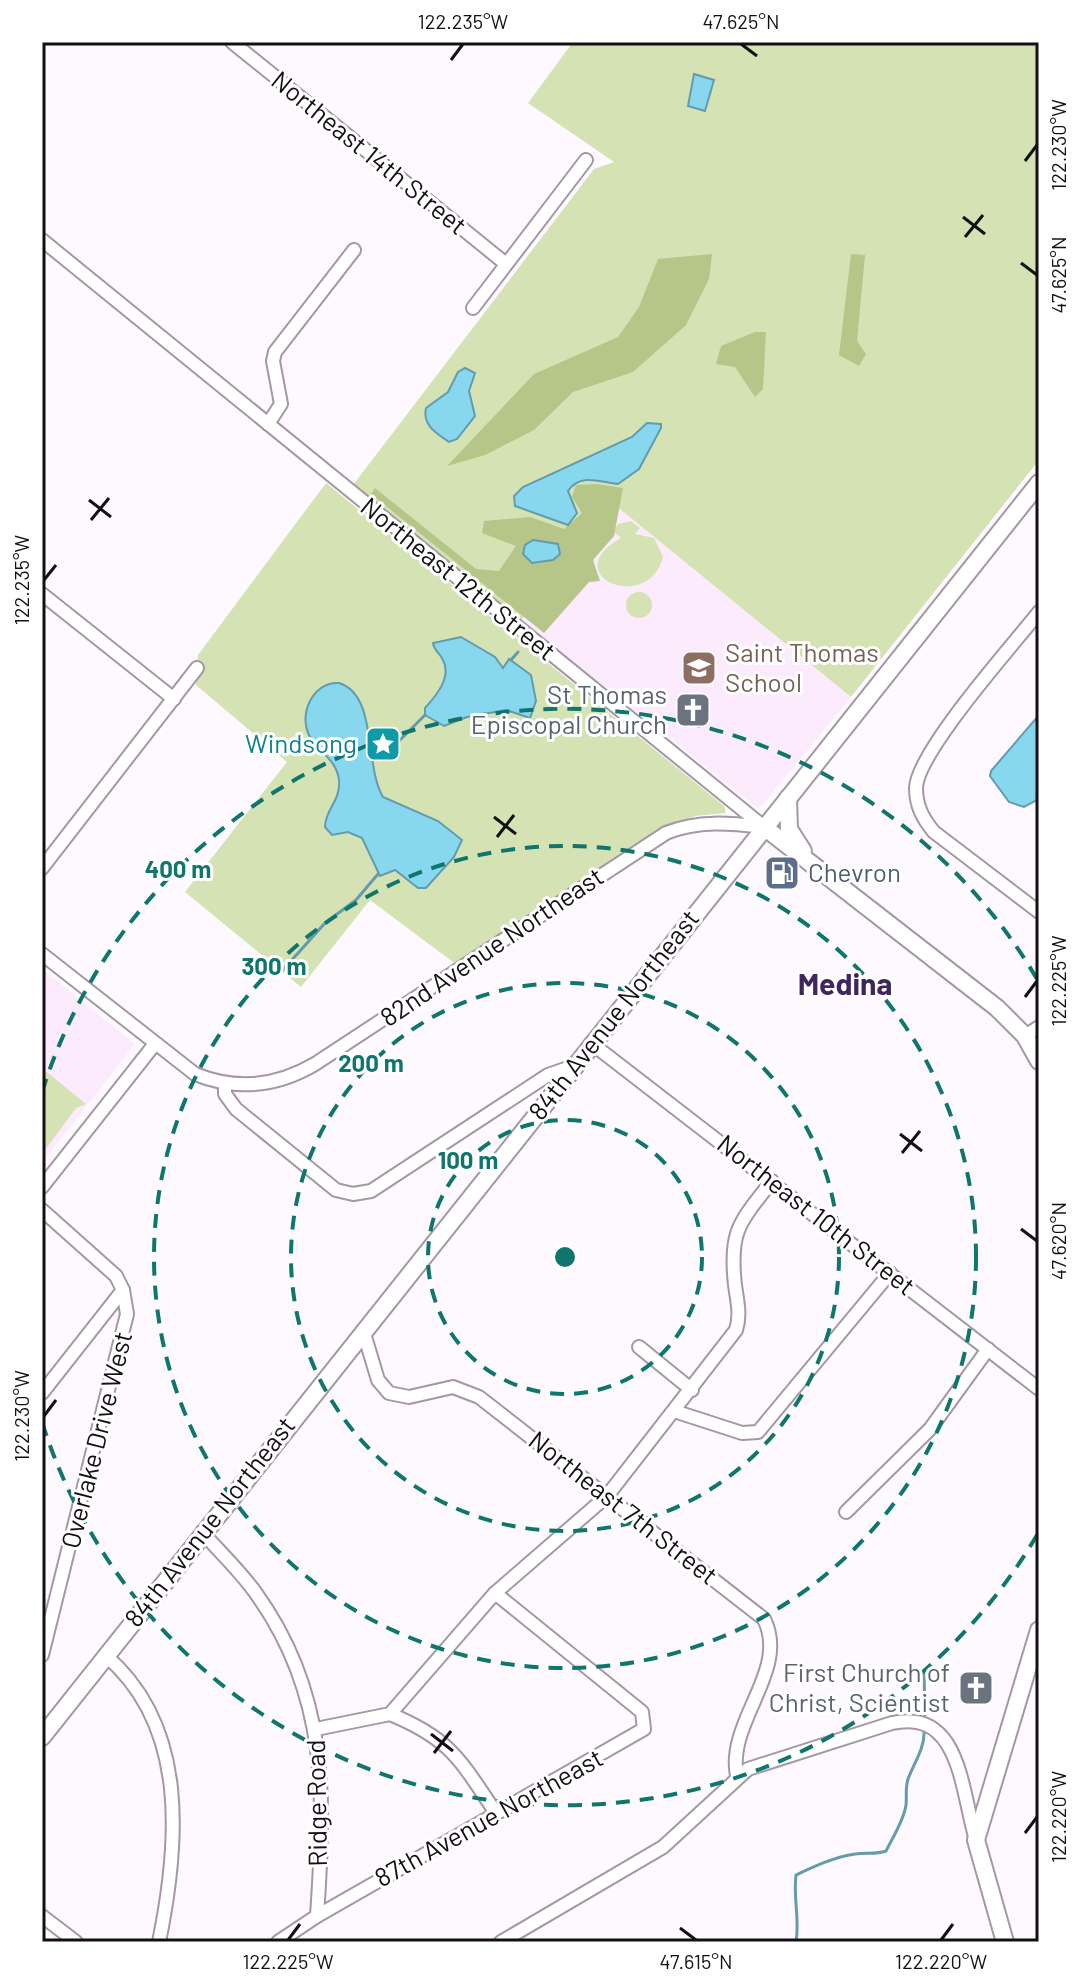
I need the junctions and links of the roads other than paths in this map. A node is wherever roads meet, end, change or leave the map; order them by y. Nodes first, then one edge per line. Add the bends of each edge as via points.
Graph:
1 (232, 42) edge
2 (586, 160) dead end
3 (42, 240) edge
4 (354, 250) dead end
5 (506, 264) junction
6 (473, 308) dead end
7 (268, 424) junction
8 (1039, 483) edge
9 (42, 594) edge
10 (1039, 612) edge
11 (197, 668) dead end
12 (174, 699) junction
13 (727, 796) junction
14 (788, 798) junction
15 (721, 823) junction
16 (764, 827) junction
17 (810, 863) junction
18 (42, 868) edge
19 (1039, 912) edge
20 (42, 954) edge
21 (1032, 1031) edge
22 (591, 1043) junction
23 (154, 1045) junction
24 (1039, 1061) edge
25 (571, 1067) junction
26 (225, 1084) junction
27 (772, 1181) junction
28 (42, 1187) edge
29 (42, 1210) edge
30 (890, 1273) junction
31 (123, 1290) junction
32 (363, 1330) junction
33 (639, 1347) dead end
34 (988, 1349) junction
35 (1039, 1389) edge
36 (692, 1390) junction
37 (42, 1393) edge
38 (677, 1412) junction
39 (607, 1496) junction
40 (846, 1512) dead end
41 (202, 1532) junction
42 (495, 1593) junction
43 (1039, 1630) edge
44 (42, 1655) edge
45 (105, 1655) junction
46 (63, 1708) junction
47 (390, 1714) junction
48 (42, 1721) edge
49 (316, 1729) junction
50 (42, 1737) edge
51 (737, 1776) junction
52 (986, 1807) junction
53 (966, 1808) junction
54 (496, 1813) junction
55 (976, 1840) junction
56 (42, 1916) edge
57 (317, 1916) junction
58 (76, 1942) edge
59 (159, 1942) edge
60 (278, 1942) edge
61 (501, 1942) edge
62 (1005, 1942) edge

1 - 5 street, Northeast 14th Street
2 - 5 street
3 - 7 street, Northeast 12th Street
4 - 7 street via 275,352 282,400
5 - 6 street
7 - 13 street, Northeast 12th Street
8 - 14 main road, 84th Avenue Northeast
9 - 12 street
10 - 19 street via 928,754 916,789 919,809 934,832
11 - 12 street
12 - 18 street
13 - 15 street via 731,812
13 - 16 street, Northeast 12th Street
14 - 16 main road, 84th Avenue Northeast
14 - 17 main road via 789,829
15 - 16 street, 82nd Avenue Northeast
15 - 26 street, 82nd Avenue Northeast via 684,826 648,843 298,1074 262,1085
16 - 17 main road, Northeast 12th Street
16 - 22 main road, 84th Avenue Northeast
17 - 21 main road, Northeast 12th Street
20 - 23 street
21 - 24 main road, Northeast 12th Street
22 - 25 main road, 84th Avenue Northeast
22 - 27 street, Northeast 10th Street
23 - 26 street via 195,1074
23 - 28 street
25 - 26 street via 548,1075 359,1195 336,1190 236,1109 225,1094
25 - 32 main road, 84th Avenue Northeast
27 - 30 street, Northeast 10th Street
27 - 36 street via 733,1239 736,1330
29 - 31 street via 108,1266
30 - 34 street, Northeast 10th Street
30 - 38 street via 758,1432 742,1433
31 - 37 street
31 - 44 street, Overlake Drive West via 126,1330
32 - 39 street, Northeast 7th Street via 378,1380 389,1393 409,1397 453,1387 472,1393
32 - 41 main road, 84th Avenue Northeast
33 - 36 street
34 - 35 street, Northeast 10th Street
34 - 40 street via 930,1429
36 - 38 street
38 - 39 street
39 - 42 street
39 - 51 street, Northeast 7th Street via 758,1612 769,1629 771,1655 738,1738
41 - 45 main road, 84th Avenue Northeast
41 - 49 street, Ridge Road via 274,1621
42 - 47 street
42 - 54 street, 87th Avenue Northeast via 642,1712 646,1723 639,1735
43 - 52 main road
45 - 46 main road, 84th Avenue Northeast
45 - 59 street via 149,1704 165,1748 171,1780 172,1863
46 - 48 main road
46 - 50 main road, 84th Avenue Northeast
47 - 49 street
47 - 54 street via 442,1740
49 - 57 street, Ridge Road via 323,1824
51 - 53 street via 836,1739 916,1720 946,1738
51 - 61 street via 663,1847
52 - 53 street
52 - 55 main road
53 - 55 street
54 - 57 street, 87th Avenue Northeast
55 - 62 main road
56 - 58 street
57 - 60 street, 87th Avenue Northeast

